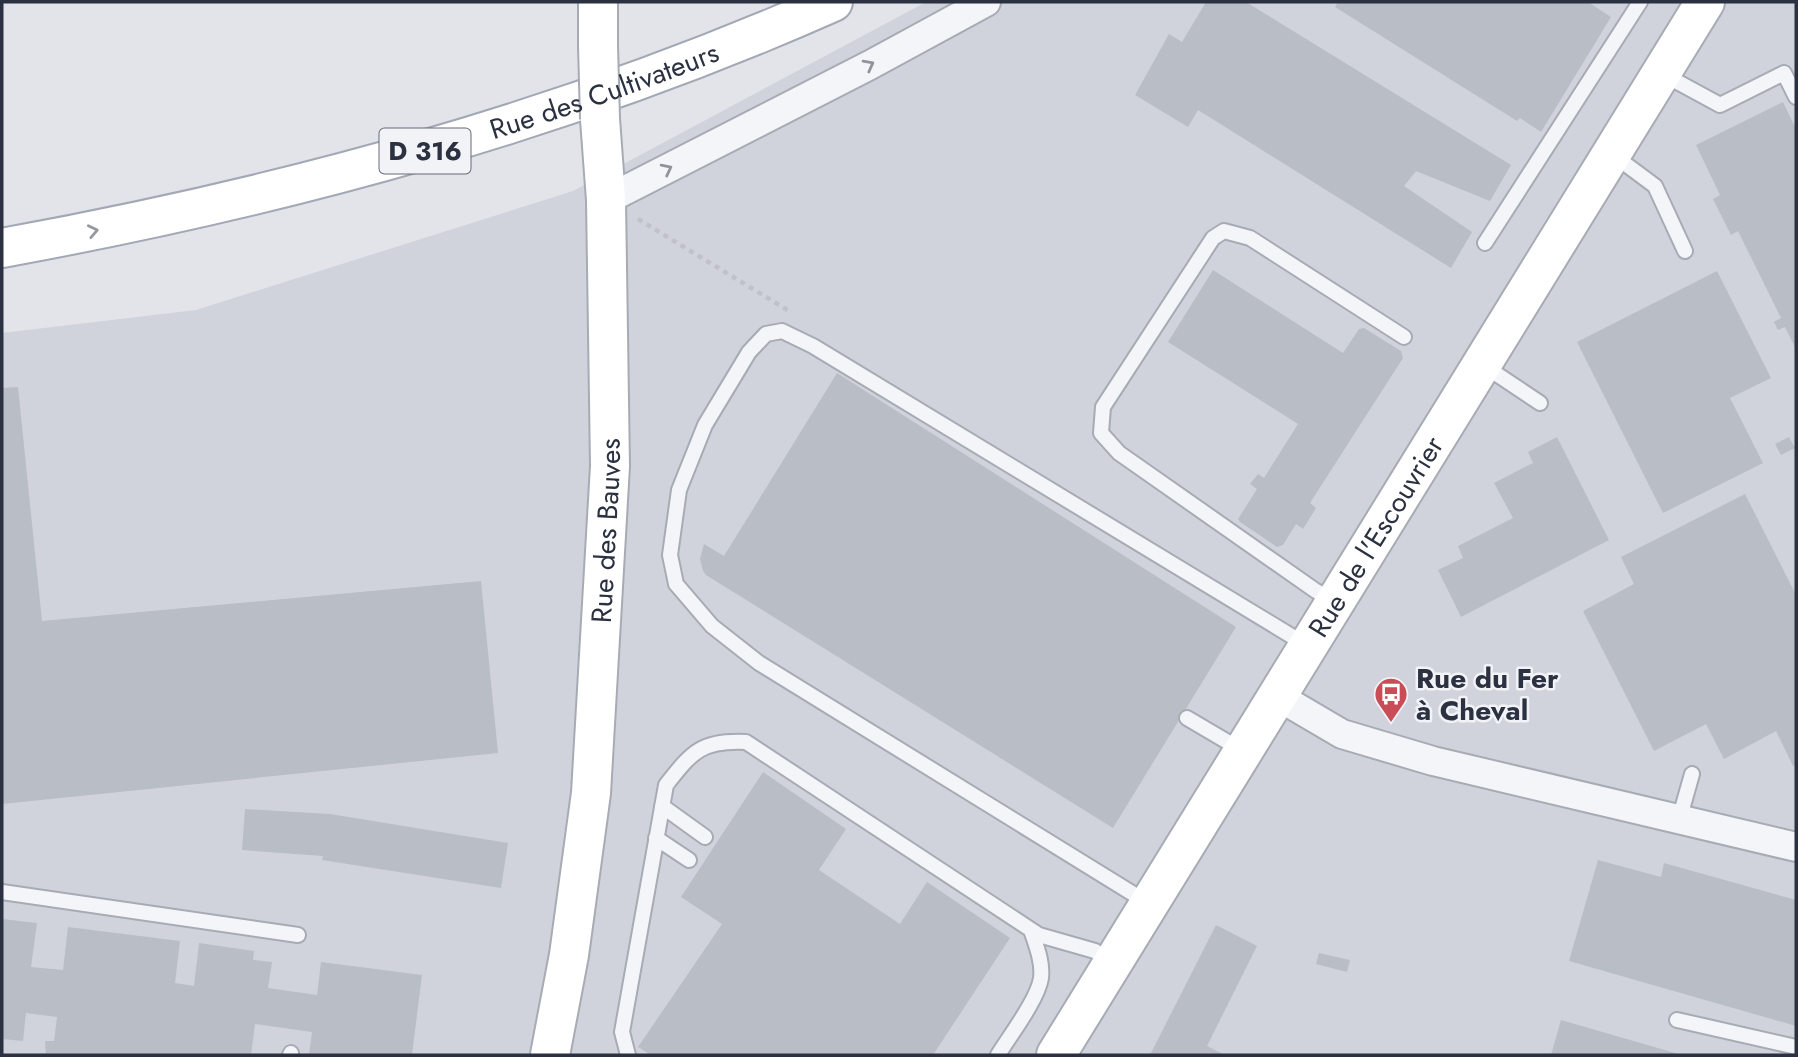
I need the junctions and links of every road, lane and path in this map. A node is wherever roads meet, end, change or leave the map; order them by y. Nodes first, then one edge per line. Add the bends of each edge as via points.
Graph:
1 (598, 2) edge
2 (771, 2) edge
3 (833, 2) edge
4 (986, 2) edge
5 (1640, 2) edge
6 (1701, 7) edge
7 (1660, 72) junction
8 (1796, 97) edge
9 (1611, 153) junction
10 (606, 200) junction
11 (2, 226) edge
12 (1485, 243) dead end
13 (2, 248) edge
14 (1685, 251) dead end
15 (1404, 337) dead end
16 (1482, 364) junction
17 (1540, 403) dead end
18 (1337, 601) junction
19 (1309, 647) junction
20 (1279, 697) junction
21 (1187, 718) dead end
22 (1244, 752) junction
23 (1692, 774) dead end
24 (662, 806) junction
25 (1679, 820) junction
26 (705, 836) dead end
27 (656, 838) junction
28 (1796, 847) edge
29 (689, 860) dead end
30 (2, 892) edge
31 (1150, 904) junction
32 (1031, 930) junction
33 (298, 935) dead end
34 (1112, 965) junction
35 (1676, 1020) dead end
36 (1796, 1046) edge
37 (550, 1055) edge
38 (628, 1055) edge
39 (998, 1055) edge
40 (1056, 1055) edge

1 - 10 street, Rue des Bauves, bridge
2 - 11 street, Rue des Cultivateurs / D 316 via 561,83 369,143
13 -> 3 street, Rue des Cultivateurs / D 316 via 263,194 492,131 659,72
10 -> 4 street
5 - 12 lane
6 - 7 street, Rue de l'Escouvrier
7 - 8 lane via 1720,105 1784,73
7 - 9 street, Rue de l'Escouvrier
9 - 14 lane via 1655,186
9 - 16 street, Rue de l'Escouvrier
10 - 37 street, Rue des Bauves via 610,466 591,793
15 - 18 lane via 1250,238 1224,231 1213,238 1103,407 1101,433 1119,453 1316,591
16 - 17 lane
16 - 18 street, Rue de l'Escouvrier
18 - 19 street, Rue de l'Escouvrier
19 - 20 street, Rue de l'Escouvrier
19 - 31 lane via 813,346 782,331 766,334 749,352 705,425 679,490 670,555 676,583 712,626 759,663
20 - 22 street, Rue de l'Escouvrier
20 - 25 street via 1342,734 1433,761
21 - 22 lane
22 - 31 street, Rue de l'Escouvrier
23 - 25 lane
24 - 26 lane
24 - 27 lane
24 - 32 lane via 666,786 690,755 720,741 746,742
25 - 28 street
27 - 29 lane
27 - 38 lane via 622,1032
30 - 33 lane
31 - 34 street, Rue de l'Escouvrier
32 - 34 lane via 1095,951
32 - 39 lane via 1041,979
34 - 40 street, Rue de l'Escouvrier
35 - 36 lane

